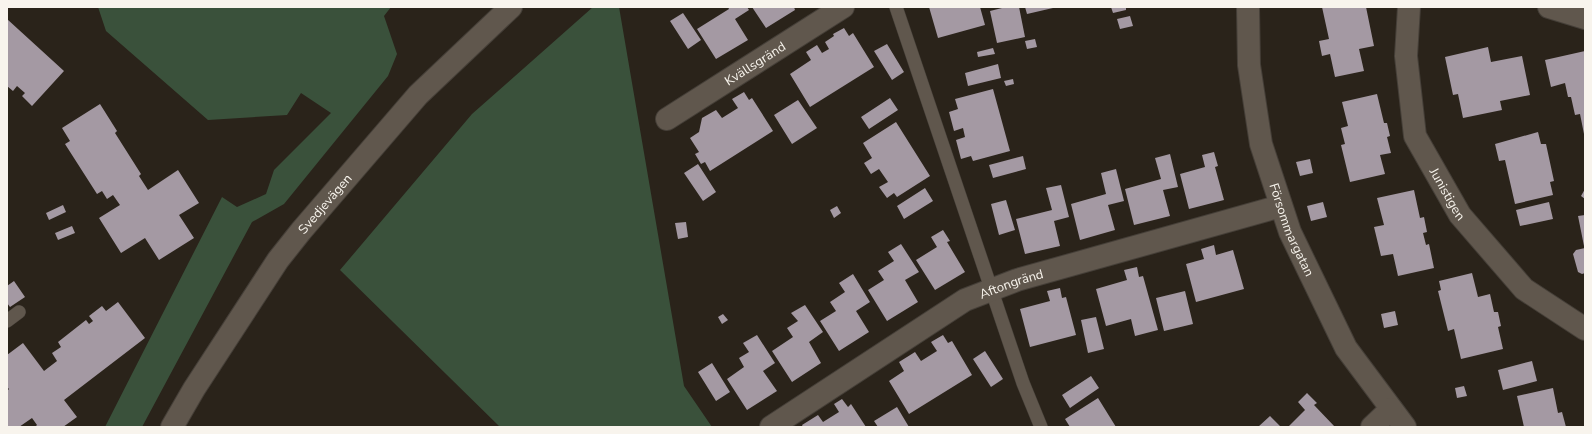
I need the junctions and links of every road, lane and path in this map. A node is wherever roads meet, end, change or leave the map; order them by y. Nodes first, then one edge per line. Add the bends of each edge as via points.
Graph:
1 (511, 7) edge
2 (843, 7) edge
3 (896, 7) edge
4 (1248, 7) edge
5 (1409, 7) edge
6 (1549, 7) edge
7 (1585, 18) edge
8 (667, 119) dead end
9 (1281, 206) junction
10 (991, 290) junction
11 (19, 312) dead end
12 (7, 321) edge
13 (1585, 329) edge
14 (1391, 409) junction
15 (172, 427) edge
16 (771, 427) edge
17 (1041, 427) edge
18 (1372, 427) edge
19 (1405, 427) edge

1 - 15 street, Svedjevägen via 418,95 300,231 274,266
2 - 8 street, Kvällsgränd
3 - 10 lane
4 - 9 street, Försommargatan via 1249,65 1261,144
5 - 13 street, Junistigen via 1406,56 1415,136 1460,215 1524,289
6 - 7 street
9 - 10 street, Aftongränd via 1017,280
9 - 14 street, Försommargatan via 1290,232 1346,348
10 - 16 street, Aftongränd via 965,300
10 - 17 lane
11 - 12 lane
14 - 18 street
14 - 19 street, Försommargatan

